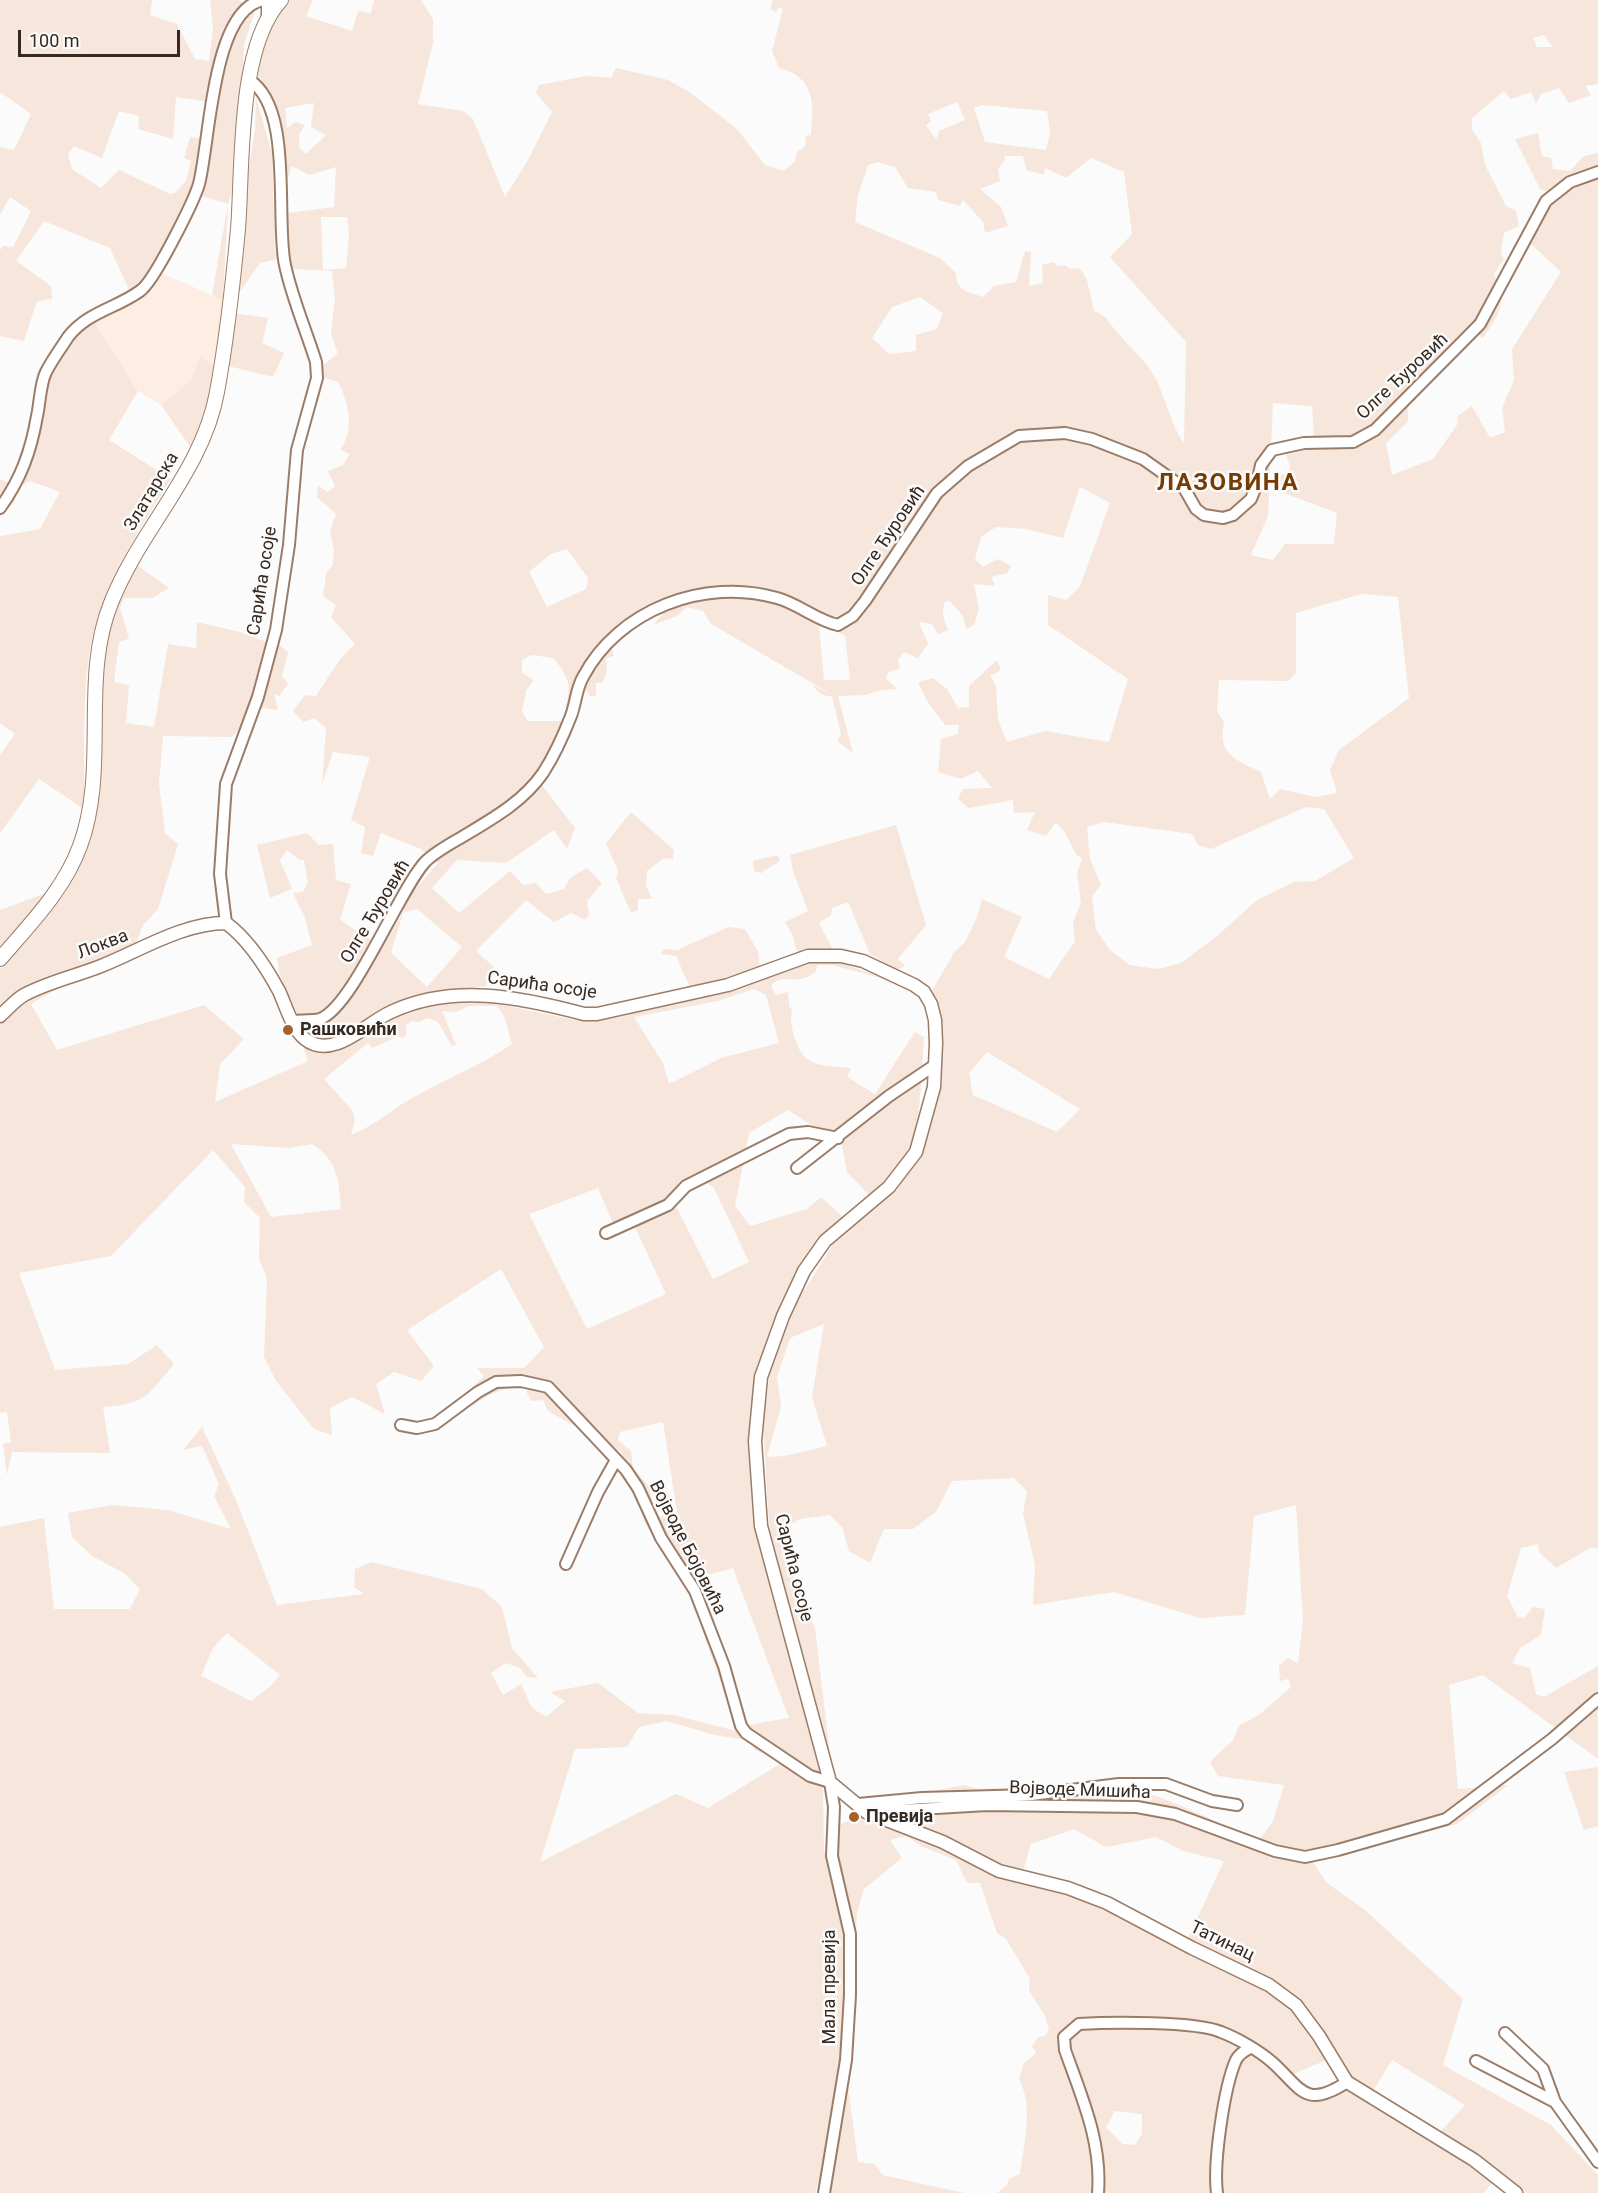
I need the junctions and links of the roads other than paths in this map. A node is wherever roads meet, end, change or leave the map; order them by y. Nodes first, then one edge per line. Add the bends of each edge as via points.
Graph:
1 (264, 0) edge
2 (268, 0) edge
3 (281, 0) edge
4 (268, 16) junction
5 (249, 80) junction
6 (1598, 172) edge
7 (0, 508) edge
8 (226, 923) junction
9 (0, 959) edge
10 (0, 1016) edge
11 (292, 1021) junction
12 (935, 1065) junction
13 (838, 1138) junction
14 (797, 1168) dead end
15 (606, 1233) dead end
16 (401, 1425) dead end
17 (616, 1460) junction
18 (566, 1564) dead end
19 (1598, 1699) edge
20 (830, 1782) junction
21 (1237, 1804) dead end
22 (862, 1808) junction
23 (1505, 2033) dead end
24 (1250, 2048) junction
25 (1476, 2061) dead end
26 (1347, 2082) junction
27 (1555, 2102) junction
28 (1598, 2162) edge
29 (824, 2193) edge
30 (1098, 2193) edge
31 (1217, 2193) edge
32 (1516, 2193) edge

1 - 7 street via 248,4 241,12 222,49 198,185 184,217 143,290 90,316 70,335 45,374 32,445 22,475
2 - 4 street
3 - 4 main road, Златарска
4 - 5 main road, Златарска via 260,30
5 - 8 street, Сарића осоје via 264,97 277,136 285,265 316,362 317,378 297,450 290,545 276,630 258,697 226,784 220,874
5 - 9 main road, Златарска via 227,329 213,409 192,461 128,568 104,623 97,660 90,804 80,848 56,891
6 - 11 street, Олге Ђуровић via 1570,182 1546,201 1480,324 1376,430 1353,442 1304,443 1272,450 1261,465 1251,499 1233,515 1204,515 1184,488 1143,459 1092,439 1065,433 1019,436 968,466 937,493 865,601 853,616 838,625 823,622 776,597 728,592 670,601 641,615 595,655 581,680 571,716 554,752 528,793 426,862 379,942 333,1009 320,1019
8 - 10 street, Локва via 187,928 99,967 39,988 21,997
8 - 11 street, Сарића осоје via 246,941 278,990
11 - 12 street, Сарића осоје via 303,1038 315,1045 330,1046 391,1012 440,998 500,995 597,1014 728,985 808,956 841,956 863,961 924,992 935,1020
12 - 13 street
12 - 20 street, Сарића осоје via 934,1087 916,1152 889,1187 825,1241 804,1271 761,1377 755,1442 761,1526
13 - 14 street
13 - 15 street via 808,1132 789,1134 686,1186 668,1205
16 - 17 street, Војводе Бојовића via 417,1428 435,1424 496,1382 521,1381 548,1387
17 - 18 street
17 - 20 street, Војводе Бојовића via 638,1488 661,1538 695,1591 724,1666 741,1726 810,1776
19 - 22 street, Војводе Мишића via 1446,1819 1305,1857 1266,1848 1175,1814 1137,1807
20 - 22 street
20 - 29 street, Мала превија via 834,1807 832,1856 850,1934 850,1985 846,2060
21 - 22 street, Војводе Мишића via 1212,1801 1166,1784 1119,1784 1031,1795 946,1797
22 - 26 street, Татинац via 999,1870 1107,1903 1269,1985 1296,2005
23 - 27 street via 1543,2068
24 - 26 street via 1272,2062 1305,2094 1318,2096
24 - 30 street via 1219,2031 1185,2026 1100,2023 1079,2024 1069,2030 1064,2037 1065,2050 1095,2133 1100,2170
24 - 31 street via 1237,2058 1232,2079 1214,2171
25 - 27 street
26 - 32 street, Татинац via 1474,2160
27 - 28 street

